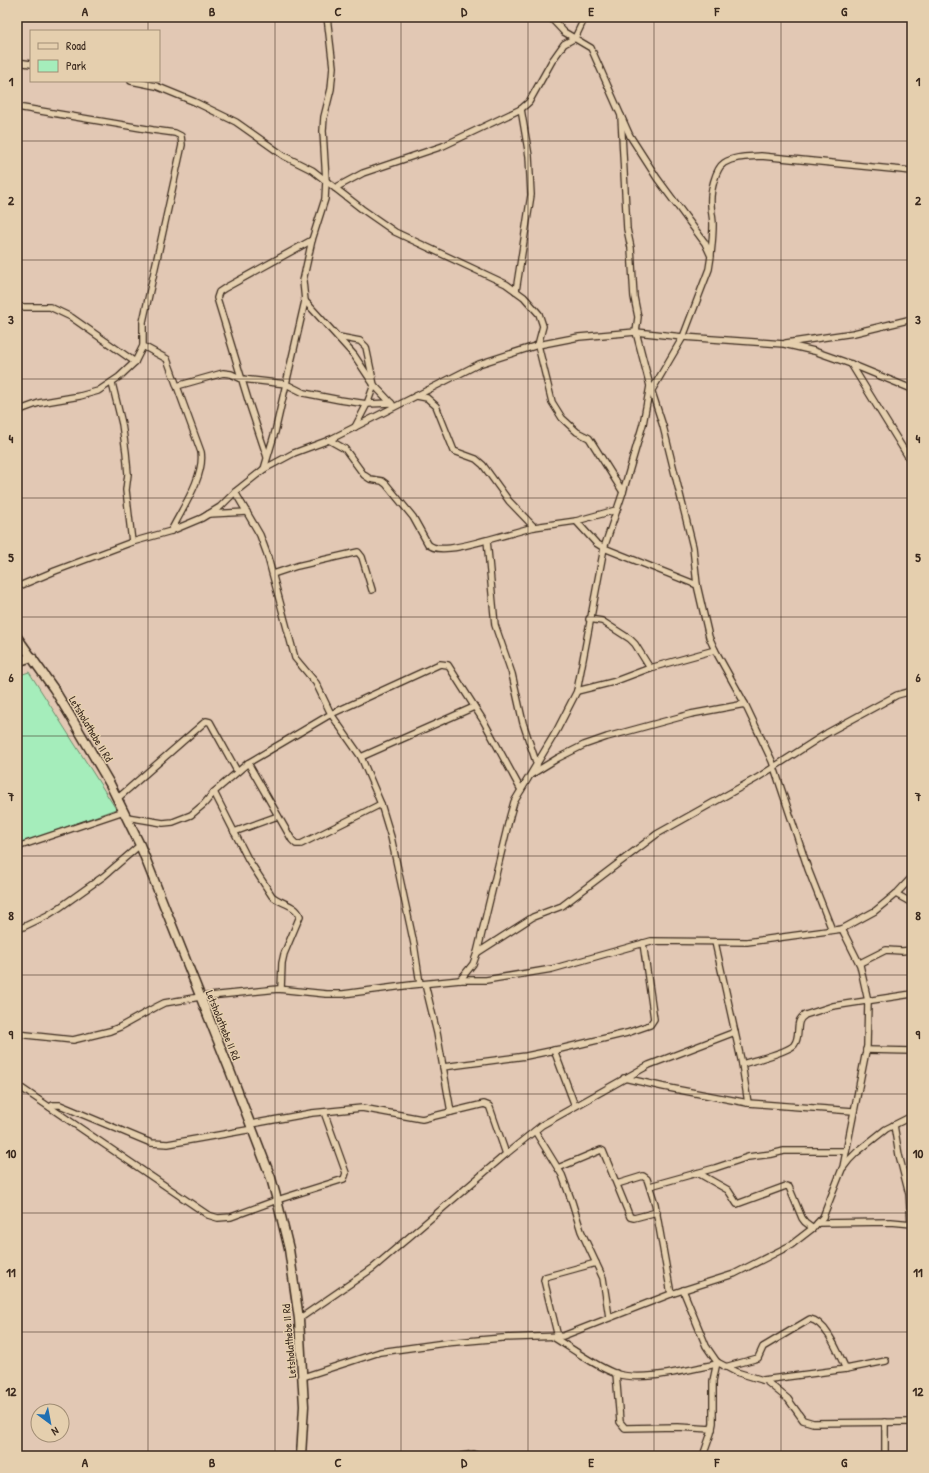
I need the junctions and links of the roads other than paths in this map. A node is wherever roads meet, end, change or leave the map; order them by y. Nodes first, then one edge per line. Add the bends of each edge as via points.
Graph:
1 (327, 17) edge
2 (550, 17) edge
3 (585, 17) edge
4 (575, 38) junction
5 (17, 62) edge
6 (30, 64) edge
7 (135, 82) edge
8 (17, 107) edge
9 (521, 109) junction
10 (621, 116) junction
11 (912, 171) edge
12 (326, 181) junction
13 (335, 188) junction
14 (312, 240) junction
15 (711, 256) junction
16 (516, 291) junction
17 (305, 301) junction
18 (17, 307) edge
19 (912, 319) edge
20 (636, 332) junction
21 (339, 337) junction
22 (683, 337) junction
23 (784, 344) junction
24 (538, 345) junction
25 (142, 346) junction
26 (135, 362) junction
27 (851, 364) junction
28 (242, 379) junction
29 (112, 383) junction
30 (286, 384) junction
31 (374, 384) junction
32 (177, 386) junction
33 (651, 388) junction
34 (912, 389) edge
35 (417, 396) junction
36 (368, 404) junction
37 (392, 405) junction
38 (17, 411) edge
39 (355, 427) junction
40 (329, 440) junction
41 (267, 457) junction
42 (912, 463) edge
43 (264, 469) junction
44 (236, 492) junction
45 (623, 492) junction
46 (616, 510) junction
47 (247, 512) junction
48 (208, 514) junction
49 (576, 521) junction
50 (534, 527) junction
51 (170, 531) junction
52 (487, 540) junction
53 (132, 542) junction
54 (604, 548) junction
55 (273, 574) junction
56 (697, 585) junction
57 (17, 587) edge
58 (372, 590) dead end
59 (589, 620) junction
60 (17, 637) edge
61 (715, 650) junction
62 (32, 657) junction
63 (17, 662) edge
64 (650, 668) junction
65 (576, 691) junction
66 (912, 691) edge
67 (745, 704) junction
68 (474, 706) junction
69 (330, 714) junction
70 (360, 757) junction
71 (248, 763) junction
72 (537, 765) junction
73 (774, 768) junction
74 (237, 771) junction
75 (532, 774) junction
76 (521, 790) junction
77 (214, 792) junction
78 (118, 798) junction
79 (380, 804) junction
80 (126, 814) junction
81 (278, 816) junction
82 (234, 832) junction
83 (140, 845) junction
84 (17, 847) edge
85 (912, 877) edge
86 (896, 894) junction
87 (912, 903) edge
88 (842, 929) junction
89 (17, 930) edge
90 (832, 930) junction
91 (715, 942) junction
92 (643, 943) junction
93 (912, 950) edge
94 (477, 953) junction
95 (860, 963) junction
96 (460, 980) junction
97 (423, 984) junction
98 (281, 989) junction
99 (912, 994) edge
100 (200, 997) junction
101 (868, 1001) junction
102 (735, 1032) junction
103 (17, 1034) edge
104 (554, 1050) junction
105 (866, 1050) junction
106 (912, 1051) edge
107 (742, 1064) junction
108 (443, 1067) junction
109 (624, 1078) junction
110 (17, 1085) edge
111 (748, 1103) junction
112 (575, 1106) junction
113 (50, 1107) junction
114 (853, 1111) junction
115 (324, 1112) junction
116 (451, 1112) junction
117 (912, 1116) edge
118 (894, 1125) junction
119 (252, 1126) junction
120 (535, 1131) junction
121 (846, 1151) junction
122 (506, 1154) junction
123 (558, 1168) junction
124 (842, 1169) junction
125 (698, 1173) junction
126 (617, 1184) junction
127 (650, 1186) junction
128 (277, 1200) junction
129 (657, 1212) junction
130 (911, 1214) edge
131 (818, 1223) junction
132 (912, 1224) edge
133 (813, 1228) junction
134 (596, 1263) junction
135 (683, 1290) junction
136 (671, 1294) junction
137 (609, 1318) junction
138 (299, 1319) junction
139 (556, 1337) junction
140 (886, 1361) dead end
141 (717, 1363) junction
142 (725, 1367) junction
143 (846, 1369) junction
144 (616, 1374) junction
145 (303, 1377) junction
146 (763, 1380) junction
147 (885, 1422) junction
148 (912, 1422) edge
149 (712, 1429) junction
150 (301, 1456) edge
151 (462, 1456) edge
152 (477, 1456) edge
153 (703, 1456) edge
154 (885, 1456) edge

1 - 12 street via 333,67 323,131
2 - 4 street via 564,32
3 - 4 street
4 - 9 street via 564,44 529,102
4 - 10 street via 591,48
5 - 6 street
7 - 12 street via 163,89 236,122 284,156 312,170
8 - 25 street via 181,136 182,145 143,322
9 - 13 street via 443,146 363,173
9 - 16 street via 529,156 531,195
10 - 15 street via 630,136 705,243
10 - 20 street via 627,229 638,317
11 - 15 street via 761,156 729,161 719,169 712,191
12 - 13 street
12 - 14 street via 325,199
13 - 16 street via 395,232
14 - 17 street via 303,281
14 - 28 street via 219,292 217,298
15 - 22 street via 709,270
16 - 24 street via 538,314 543,326
17 - 21 street
17 - 30 street
18 - 26 street via 50,307 71,317
19 - 23 street via 854,333
20 - 22 street
20 - 24 street via 579,337
20 - 33 street
21 - 31 street
21 - 31 street via 360,341 366,346
22 - 23 street
22 - 33 street
23 - 27 street
24 - 35 street via 479,364
24 - 45 street via 548,391 557,412 569,426 589,438
25 - 26 street
25 - 32 street via 167,359
26 - 29 street
27 - 34 street
27 - 42 street
28 - 30 street
28 - 32 street via 223,373
28 - 41 street
29 - 38 street via 98,391 39,403
29 - 53 street via 126,452 126,490
30 - 36 street via 304,393
30 - 41 street
31 - 36 street
31 - 37 street
32 - 51 street via 202,458 197,479
33 - 45 street
33 - 56 street via 693,547
35 - 37 street
35 - 50 street via 427,398 436,406 454,450 476,459 509,501
36 - 37 street
36 - 39 street
37 - 39 street
39 - 40 street
40 - 43 street via 294,453
40 - 52 street via 345,449 364,475 386,484 413,517 431,548 458,547
41 - 43 street
43 - 44 street
44 - 47 street
44 - 48 street
45 - 46 street
46 - 49 street
46 - 54 street
47 - 48 street
47 - 55 street via 260,536
48 - 51 street
49 - 50 street
49 - 54 street
50 - 52 street
51 - 53 street
52 - 72 street via 495,625 512,674 523,723
53 - 57 street
54 - 56 street
54 - 59 street
55 - 58 street via 358,552 362,557
55 - 69 street via 295,658 316,683
56 - 61 street via 709,638
59 - 64 street via 602,621 630,638
59 - 65 street
60 - 62 street, Letsholathebe II Rd
61 - 64 street
61 - 67 street
62 - 63 street
62 - 78 street, Letsholathebe II Rd via 54,689
64 - 65 street via 620,680
65 - 72 street
66 - 73 street via 897,695 827,733
67 - 73 street
67 - 75 street via 691,714 607,737 578,748
68 - 69 street via 448,665 440,664
68 - 70 street
68 - 76 street
69 - 70 street
69 - 71 street
70 - 79 street
71 - 74 street
71 - 81 street
72 - 75 street
73 - 90 street via 808,870
73 - 94 street via 657,834 566,904 533,917
74 - 77 street
74 - 78 street via 210,722 206,721
75 - 76 street
76 - 94 street via 510,816
77 - 80 street via 198,810 182,819 163,823
77 - 82 street
78 - 80 street, Letsholathebe II Rd
79 - 81 street via 299,845 292,840
79 - 97 street via 393,845
80 - 83 street, Letsholathebe II Rd
80 - 84 street
81 - 82 street
82 - 98 street via 272,896 296,910 300,916 284,954
83 - 89 street via 104,876 48,915
83 - 100 street, Letsholathebe II Rd
85 - 86 street
86 - 87 street
86 - 88 street via 875,911
88 - 90 street
88 - 95 street
90 - 91 street via 751,942
91 - 92 street
91 - 102 street
92 - 96 street via 552,969 486,980
92 - 104 street via 653,1023 627,1033
93 - 95 street via 886,950
94 - 96 street
95 - 101 street
96 - 97 street
97 - 98 street via 334,994
97 - 108 street
98 - 100 street
99 - 101 street
100 - 103 street via 164,1003 120,1027 73,1040
100 - 119 street, Letsholathebe II Rd
101 - 105 street
101 - 107 street via 833,1006 805,1015 798,1021 798,1037 792,1047
102 - 107 street
102 - 109 street via 657,1061
104 - 108 street
104 - 112 street
105 - 106 street
105 - 114 street
107 - 111 street
108 - 116 street
109 - 111 street
109 - 112 street
110 - 113 street
111 - 114 street
112 - 120 street
113 - 119 street via 60,1105 151,1143 168,1144
113 - 128 street via 212,1217 231,1217
114 - 121 street
115 - 116 street via 362,1108 422,1119
115 - 119 street
115 - 128 street via 346,1173 345,1177
116 - 122 street via 484,1104 489,1106
117 - 118 street
118 - 124 street via 857,1152
118 - 130 street
119 - 128 street, Letsholathebe II Rd
120 - 122 street
120 - 123 street
121 - 124 street
121 - 125 street via 784,1150 740,1159
122 - 138 street via 373,1268
123 - 126 street via 602,1150
123 - 134 street via 581,1232
124 - 131 street via 827,1209
125 - 127 street
125 - 133 street via 728,1190 737,1204 789,1187 802,1218
126 - 127 street via 643,1176
126 - 129 street via 630,1217
127 - 129 street
128 - 138 street, Letsholathebe II Rd via 292,1266
129 - 136 street
130 - 132 street
131 - 132 street
131 - 133 street
133 - 135 street via 791,1245 734,1274
134 - 137 street via 603,1278
134 - 139 street via 545,1278
135 - 136 street
135 - 141 street via 706,1346
136 - 137 street
137 - 139 street
138 - 145 street, Letsholathebe II Rd
139 - 144 street
139 - 145 street via 502,1338 392,1350
140 - 143 street
141 - 142 street
141 - 144 street via 645,1377
141 - 149 street via 713,1381
142 - 143 street via 758,1358 763,1347 810,1319 825,1329
142 - 146 street
143 - 146 street
144 - 149 street via 620,1422 625,1428
145 - 150 street, Letsholathebe II Rd
146 - 147 street via 788,1399 803,1420 813,1423
147 - 148 street
147 - 154 street
149 - 153 street
151 - 152 street

